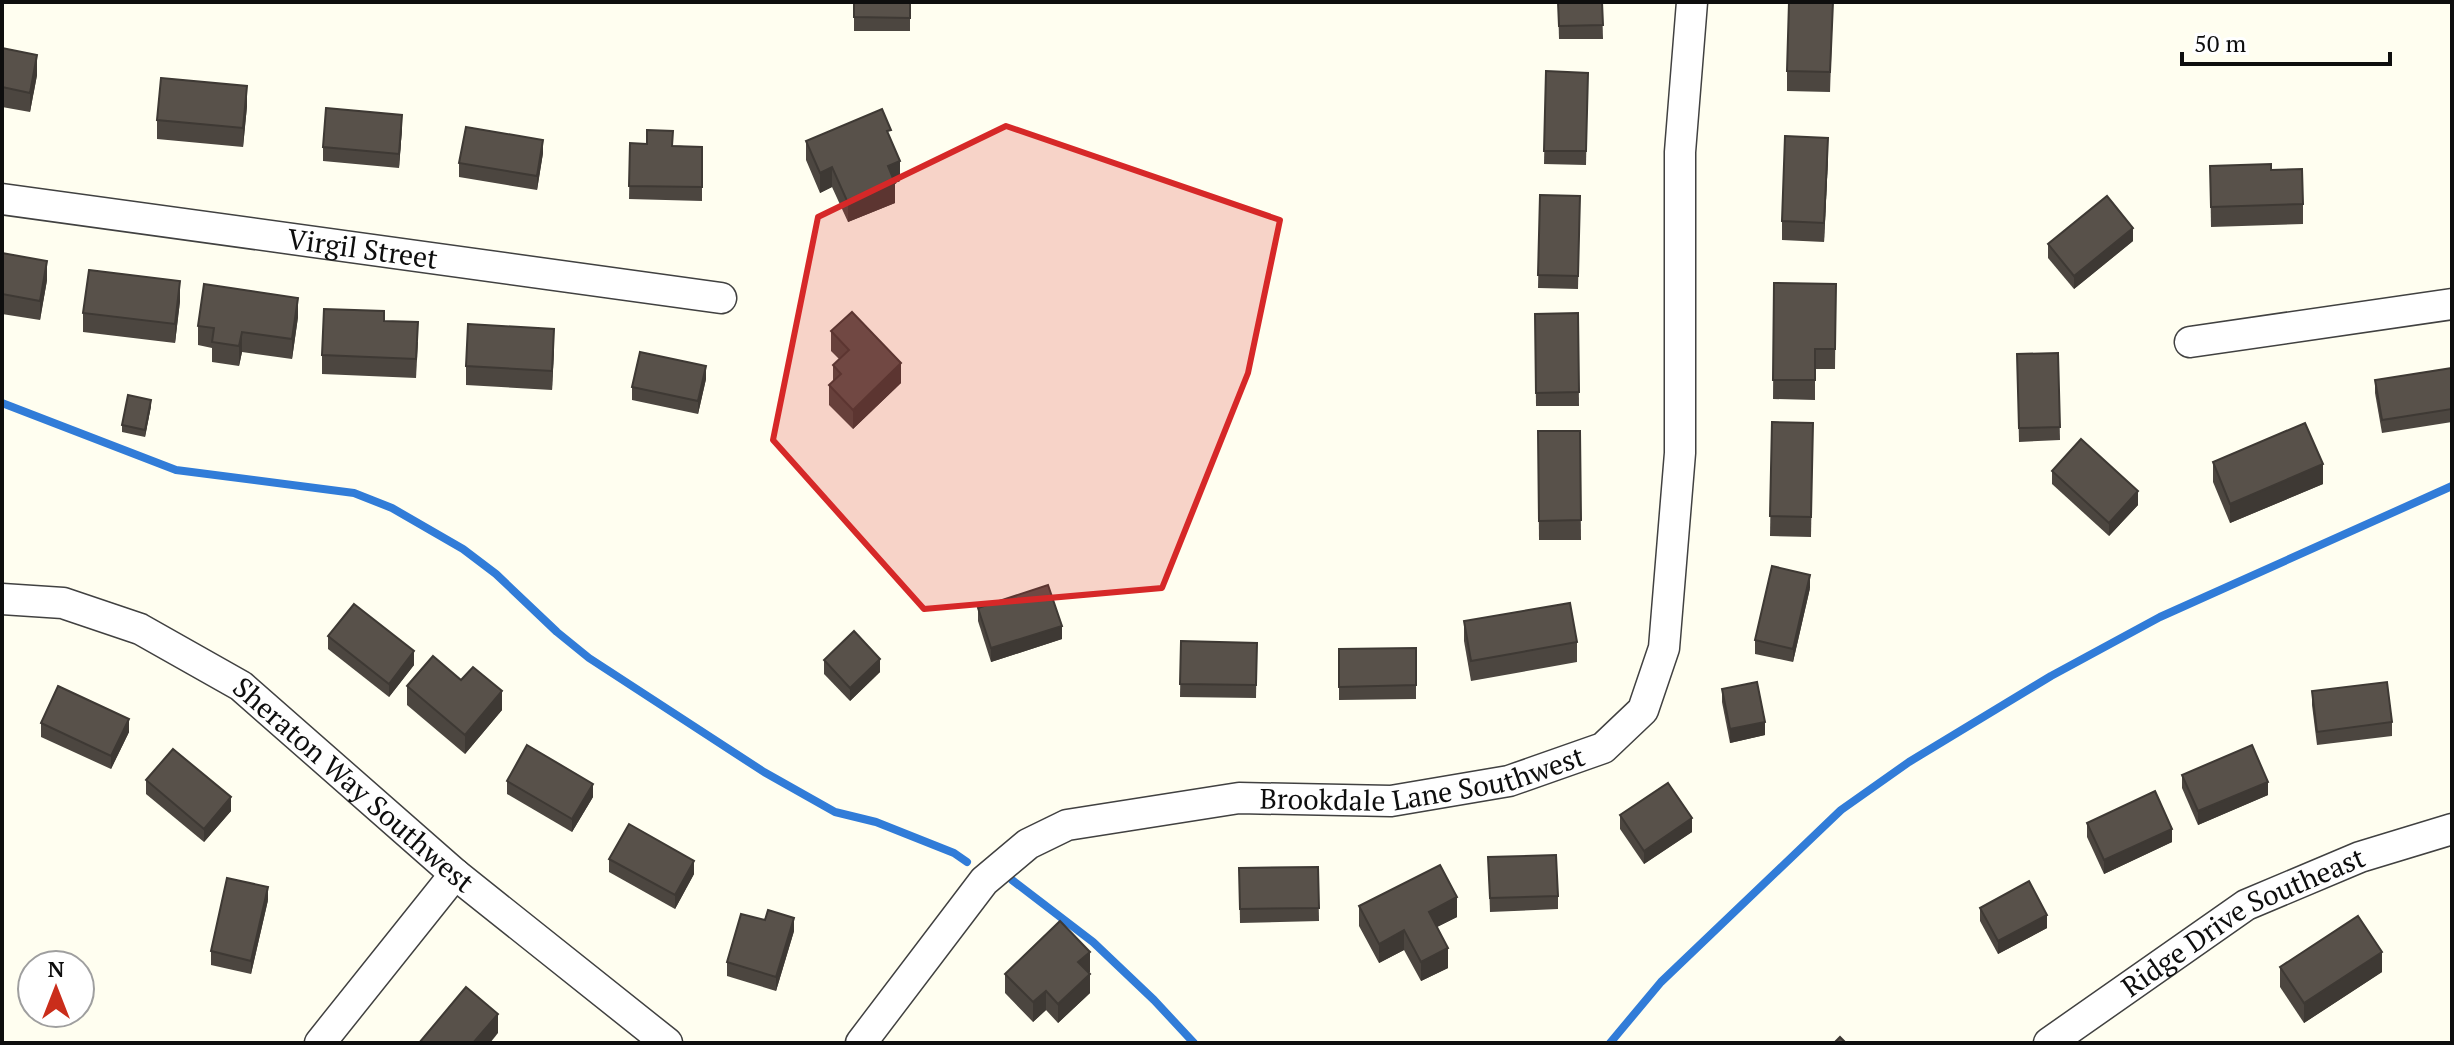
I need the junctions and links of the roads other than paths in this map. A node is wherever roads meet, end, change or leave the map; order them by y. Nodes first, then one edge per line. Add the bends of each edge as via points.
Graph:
1 (1692, 2) edge
2 (2, 199) edge
3 (721, 298) dead end
4 (2452, 304) edge
5 (2190, 342) dead end
6 (2, 599) edge
7 (2452, 829) edge
8 (455, 874) junction
9 (320, 1043) edge
10 (667, 1043) edge
11 (861, 1043) edge
12 (2049, 1043) edge

1 - 11 street, Brookdale Lane Southwest via 1680,152 1680,453 1664,648 1643,710 1603,748 1509,781 1391,801 1239,798 1067,825 1028,844 984,881
2 - 3 street, Virgil Street
4 - 5 street
6 - 8 street, Sheraton Way Southwest via 63,603 140,629 241,686
7 - 12 street, Ridge Drive Southeast via 2360,857 2246,905
8 - 9 street
8 - 10 street, Sheraton Way Southwest

